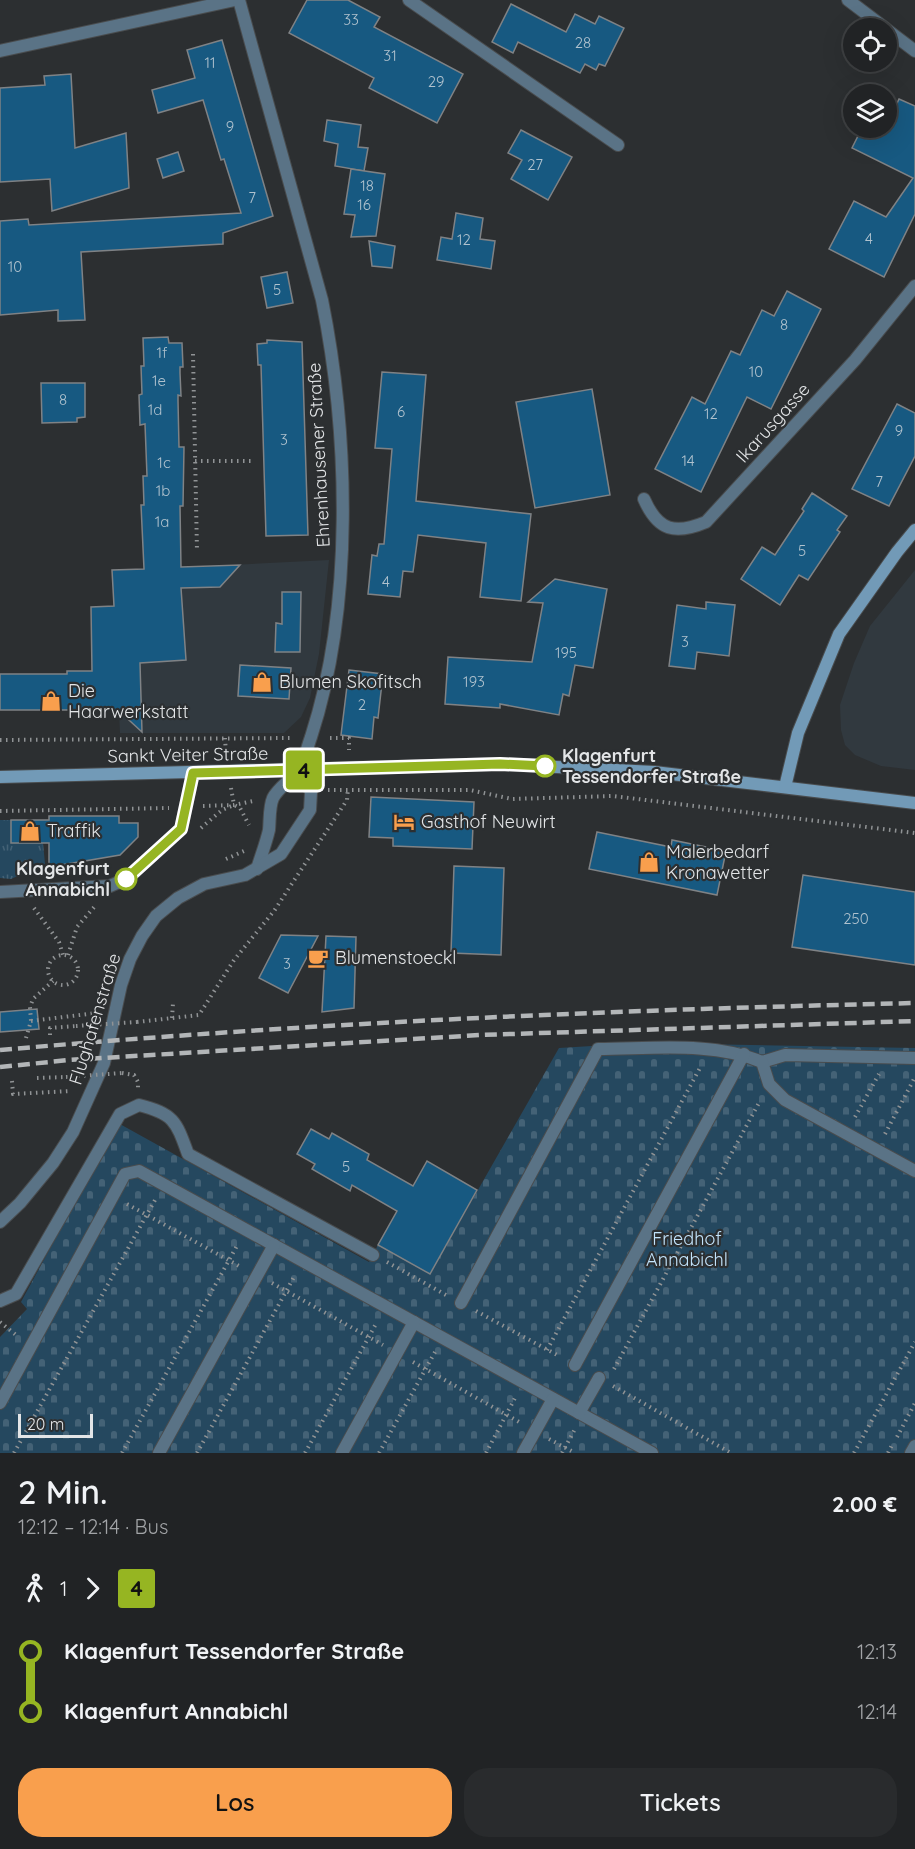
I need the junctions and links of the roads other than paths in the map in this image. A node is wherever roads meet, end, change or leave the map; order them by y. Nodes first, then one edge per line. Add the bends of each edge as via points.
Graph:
1 (237, 0) edge
2 (409, 0) edge
3 (848, 0) edge
4 (872, 18) edge
5 (897, 37) edge
6 (0, 51) edge
7 (915, 51) edge
8 (618, 145) dead end
9 (915, 286) edge
10 (644, 499) dead end
11 (915, 530) edge
12 (299, 770) junction
13 (193, 773) junction
14 (0, 777) edge
15 (785, 787) junction
16 (915, 803) edge
17 (257, 869) junction
18 (0, 892) edge
19 (744, 1054) junction
20 (915, 1058) edge
21 (762, 1062) junction
22 (915, 1171) edge
23 (0, 1222) edge
24 (274, 1245) junction
25 (373, 1255) road end
26 (0, 1301) edge
27 (461, 1303) road end
28 (414, 1322) junction
29 (575, 1365) road end
30 (603, 1380) road end
31 (553, 1399) junction
32 (0, 1403) edge
33 (581, 1414) junction
34 (915, 1446) edge
35 (159, 1453) edge
36 (342, 1453) edge
37 (523, 1453) edge
38 (652, 1453) edge
39 (911, 1453) edge

1 - 6 street
1 - 12 street, Ehrenhausener Straße via 322,300 338,398 342,546 332,657
2 - 8 street
3 - 4 street
5 - 7 street
9 - 10 street, Ikarusgasse via 855,360 706,522 675,530 651,515
11 - 15 main road via 839,634 798,733
12 - 13 main road, Sankt Veiter Straße
12 - 15 main road, Sankt Veiter Straße via 500,764 654,772
12 - 17 street via 273,798
12 - 17 street, Flughafenstraße via 311,792 310,810 282,854
13 - 14 main road, Sankt Veiter Straße
13 - 18 street via 181,829 126,879 110,886
15 - 16 main road, Sankt Veiter Straße
17 - 23 street, Flughafenstraße via 204,884 156,916 130,959 104,1063 73,1132 46,1171
19 - 21 street
19 - 27 street via 710,1049 598,1050
19 - 29 street
20 - 21 street via 785,1055
21 - 22 street via 769,1084 785,1101
24 - 28 street
24 - 32 street via 139,1171 125,1174
24 - 35 street
25 - 26 street via 188,1154 177,1124 159,1110 139,1105 120,1114 16,1294
28 - 31 street
28 - 36 street
30 - 33 street
31 - 33 street
31 - 37 street
33 - 38 street
34 - 39 street

